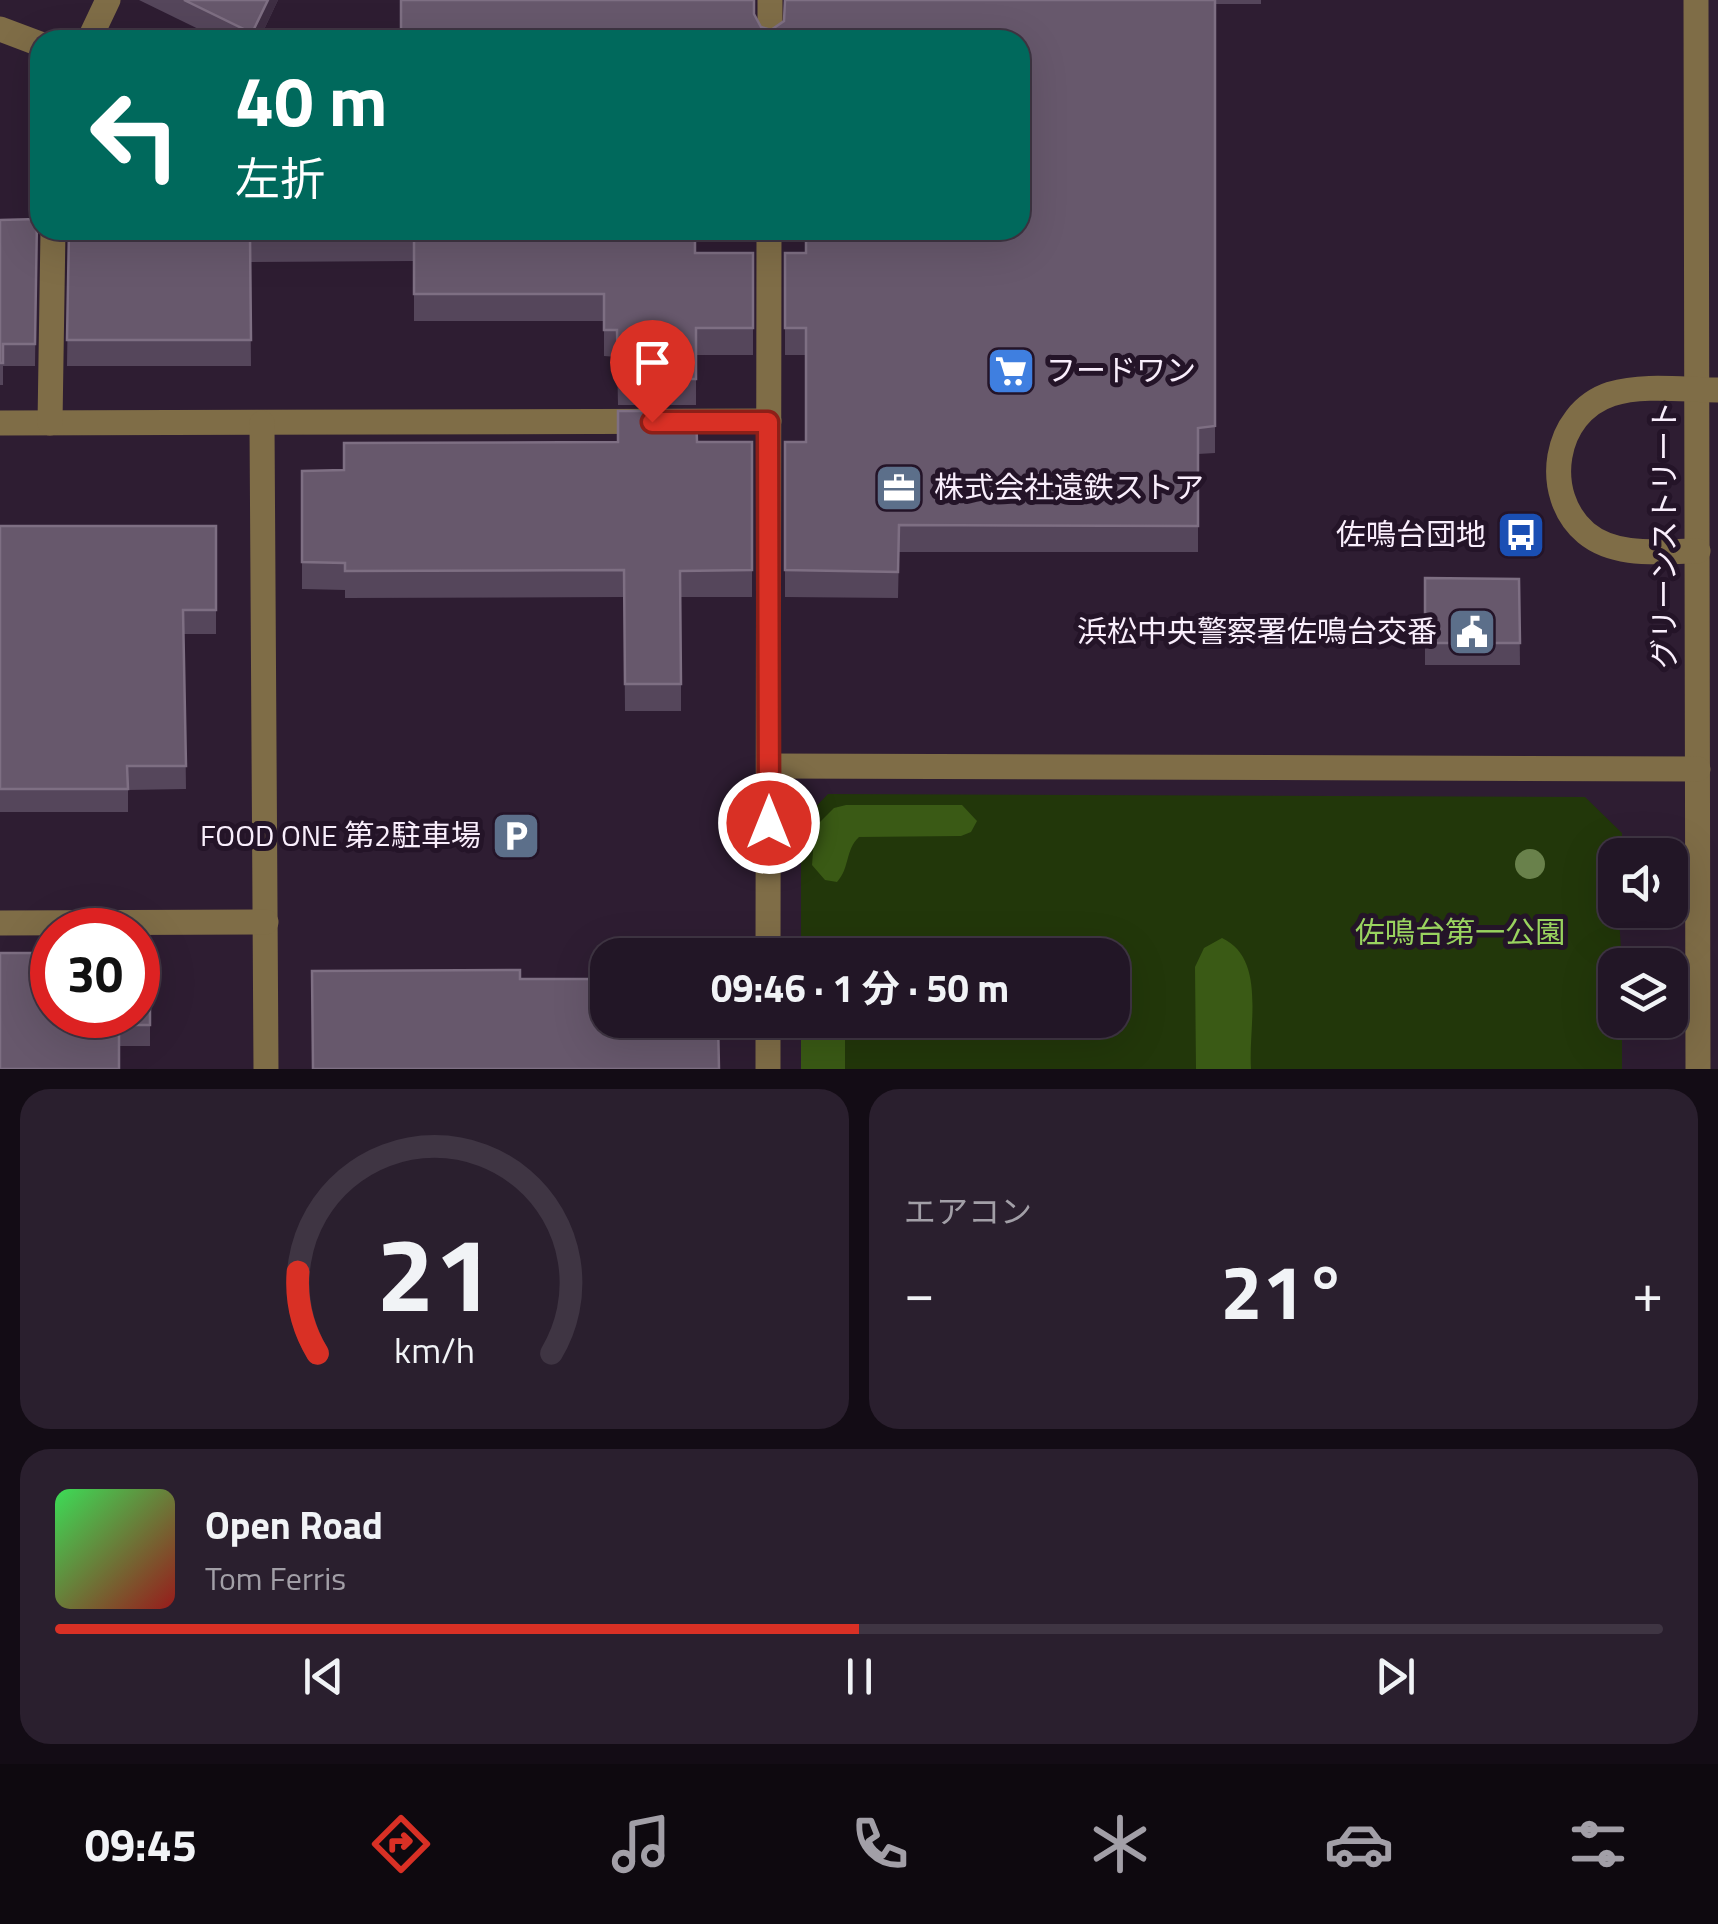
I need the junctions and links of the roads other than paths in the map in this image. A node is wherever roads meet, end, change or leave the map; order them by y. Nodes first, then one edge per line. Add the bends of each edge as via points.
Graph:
1 (108, 0) edge
2 (770, 0) edge
3 (1696, 0) edge
4 (0, 30) edge
5 (94, 30) edge
6 (770, 30) edge
7 (30, 40) edge
8 (52, 240) edge
9 (769, 240) edge
10 (1708, 390) edge
11 (768, 422) junction
12 (0, 423) edge
13 (50, 423) junction
14 (262, 423) junction
15 (1698, 552) junction
16 (769, 766) junction
17 (1698, 769) junction
18 (0, 922) edge
19 (266, 922) junction
20 (1708, 922) edge
21 (768, 938) edge
22 (768, 1038) edge
23 (266, 1069) edge
24 (768, 1069) edge
25 (1698, 1069) edge

1 - 5 street
2 - 6 street
3 - 10 street, グリーンストリート
4 - 7 street
8 - 13 street
9 - 11 street
10 - 15 street, グリーンストリート
10 - 15 street via 1609,394 1586,408 1558,456 1563,497 1586,532 1624,549
11 - 14 street
11 - 16 street
12 - 13 street
13 - 14 street
14 - 19 street
15 - 17 street, グリーンストリート
16 - 17 street
16 - 21 street
17 - 20 street, グリーンストリート
18 - 19 street
19 - 23 street
20 - 25 street, グリーンストリート
22 - 24 street

